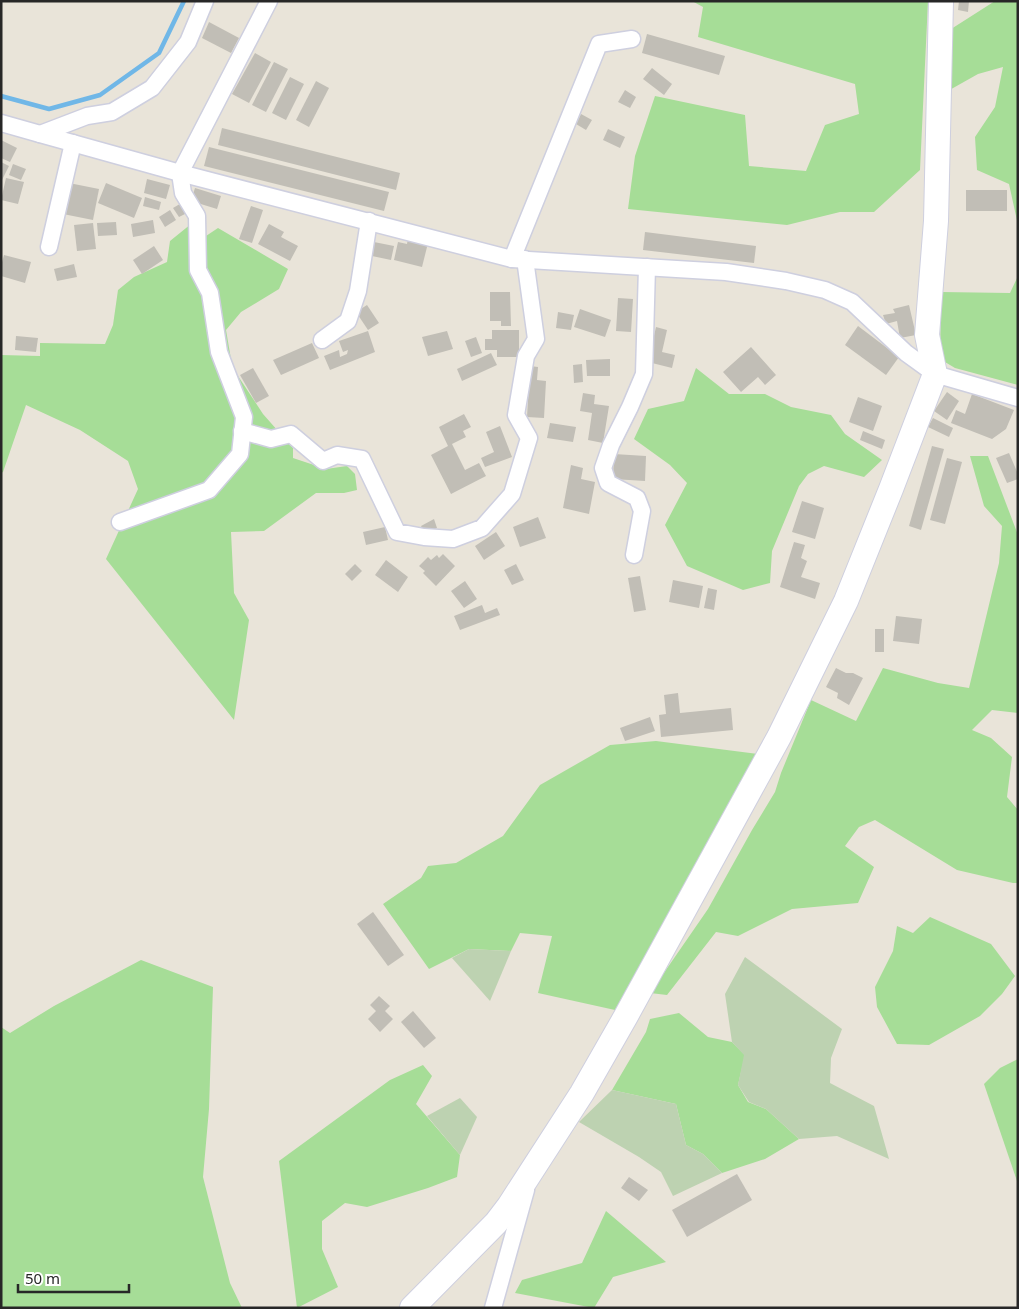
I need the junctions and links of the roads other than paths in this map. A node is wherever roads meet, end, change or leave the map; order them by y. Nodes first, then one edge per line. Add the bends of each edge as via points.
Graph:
1 (205, 1) edge
2 (270, 1) edge
3 (941, 1) edge
4 (632, 39) dead end
5 (1, 123) edge
6 (40, 134) junction
7 (73, 143) junction
8 (180, 173) junction
9 (368, 222) junction
10 (49, 247) dead end
11 (519, 259) junction
12 (647, 267) junction
13 (322, 340) dead end
14 (935, 374) junction
15 (1018, 398) edge
16 (242, 431) junction
17 (120, 522) dead end
18 (634, 555) dead end
19 (532, 1171) junction
20 (412, 1308) edge
21 (493, 1308) edge

1 - 6 street via 188,42 152,88 112,112 86,116
2 - 8 street
3 - 14 street via 936,221 927,336
4 - 11 street via 599,44
5 - 6 street
6 - 7 street
7 - 8 street
7 - 10 street
8 - 9 street
8 - 16 street via 183,193 196,216 198,270 210,293 218,352 244,417
9 - 11 street
9 - 13 street via 358,292 348,321
11 - 12 street
11 - 16 street via 536,339 526,356 516,415 529,438 512,494 482,528 454,539 397,532 362,459 337,455 323,461 291,434 270,439
12 - 14 street via 726,272 825,290 852,302 906,353
12 - 18 street via 644,374 603,468 608,483 637,498 640,505 642,511
14 - 15 street
14 - 19 street via 846,601 783,729 582,1093
16 - 17 street via 240,454 209,490
19 - 20 street via 496,1222
19 - 21 street

